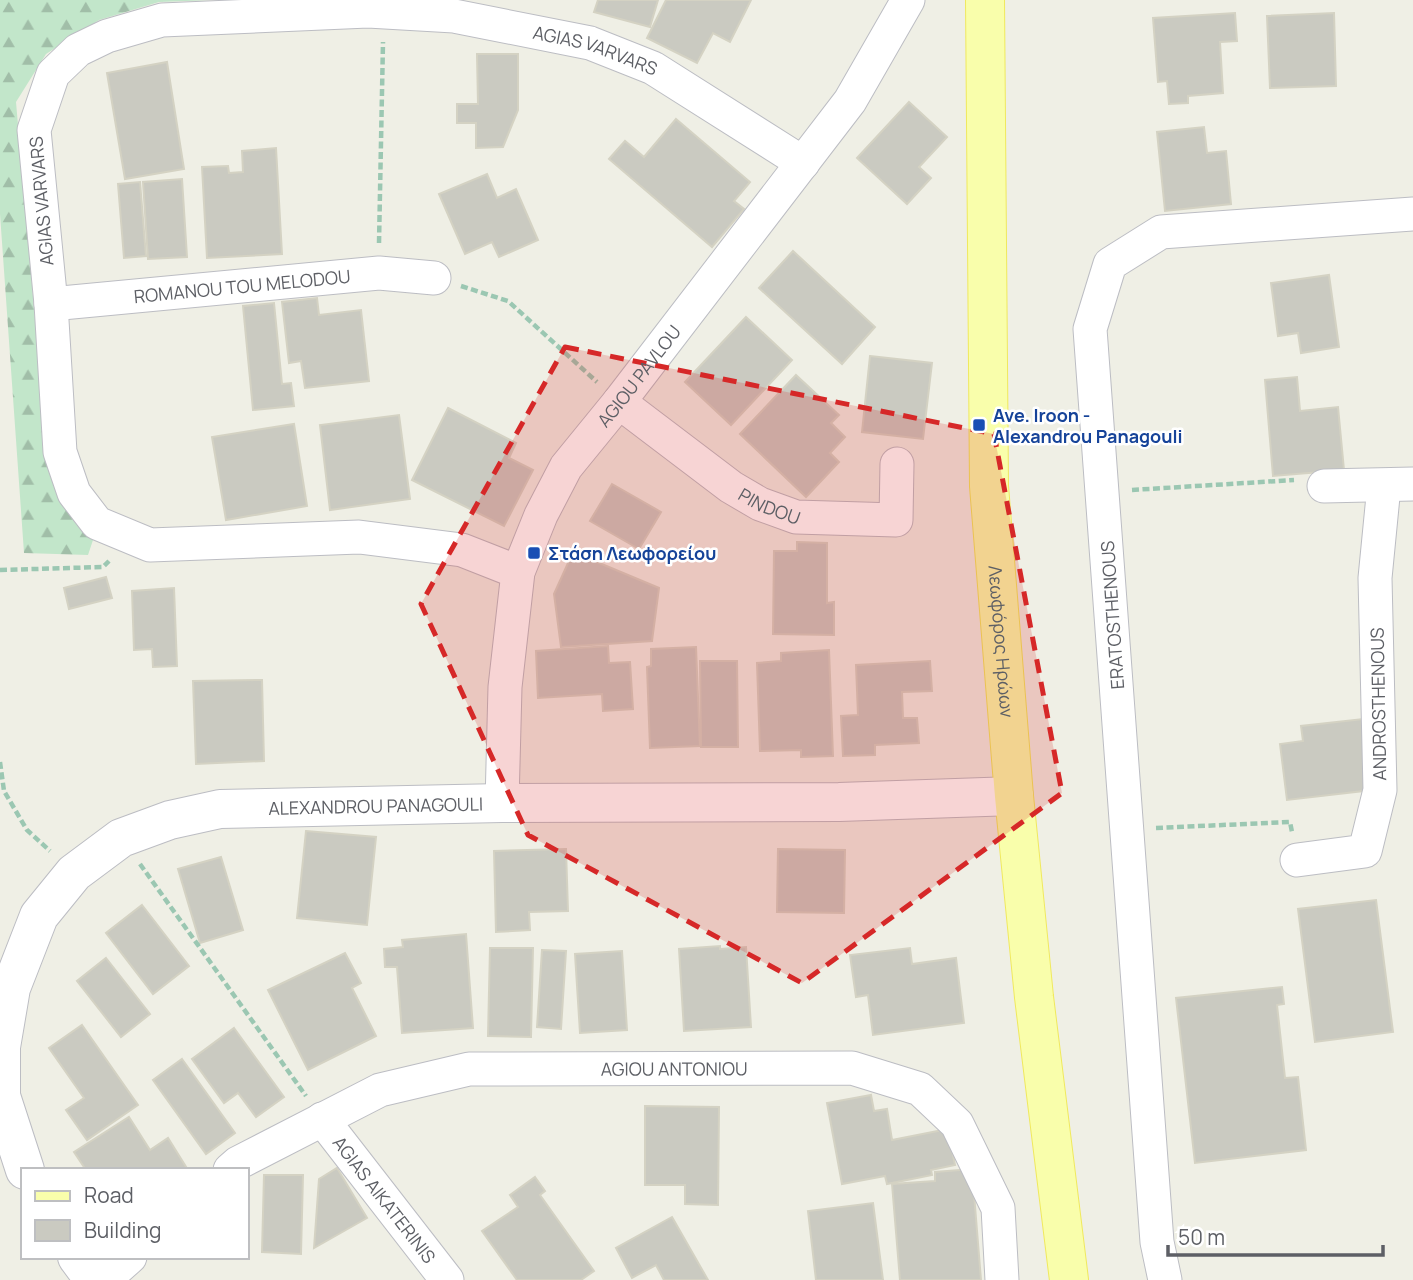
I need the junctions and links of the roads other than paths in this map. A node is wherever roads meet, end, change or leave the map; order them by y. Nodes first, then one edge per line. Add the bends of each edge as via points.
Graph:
1 (908, 0) edge
2 (985, 0) edge
3 (803, 163) junction
4 (1413, 214) edge
5 (434, 278) road end
6 (51, 304) junction
7 (619, 402) junction
8 (897, 464) dead end
9 (1399, 485) edge
10 (1324, 486) road end
11 (518, 572) junction
12 (1014, 796) junction
13 (502, 803) junction
14 (1297, 860) road end
15 (322, 1119) junction
16 (25, 1168) edge
17 (232, 1168) edge
18 (78, 1259) edge
19 (128, 1259) edge
20 (94, 1280) edge
21 (104, 1280) edge
22 (447, 1280) edge
23 (1003, 1280) edge
24 (1069, 1280) edge
25 (1165, 1280) edge

1 - 3 street, AGIOU PAVLOU via 850,101
2 - 12 main road, Λεωφόρος Ηρώων via 989,486
3 - 6 street, AGIAS VARVARS via 653,68 590,43 454,16 368,11 162,20 78,50 53,74 34,130
3 - 7 street, AGIOU PAVLOU
4 - 25 street, ERATOSTHENOUS via 1161,232 1110,264 1090,329 1157,1242
5 - 6 street, ROMANOU TOU MELODOU via 379,273
6 - 11 street, AGIAS VARVARS via 60,452 74,493 97,523 150,545 359,537 462,550
7 - 8 street, PINDOU via 731,487 796,517 896,520
7 - 11 street, AGIOU PAVLOU via 566,467
9 - 10 street, ANDROSTHENOUS
9 - 14 street, ANDROSTHENOUS via 1375,578 1380,790 1365,851
11 - 13 street, AGIOU PAVLOU via 505,687
12 - 13 street, ALEXANDROU PANAGOULI via 839,802
12 - 24 main road, Λεωφόρος Ηρώων
13 - 16 street, ALEXANDROU PANAGOULI via 220,808 121,838 74,873 39,916 11,988 1,1047 1,1096
15 - 17 street, AGIOU ANTONIOU
15 - 22 street, AGIAS AIKATERINIS
15 - 23 street, AGIOU ANTONIOU via 380,1090 469,1069 852,1068 920,1089 957,1124 998,1208
18 - 20 street
19 - 21 street

